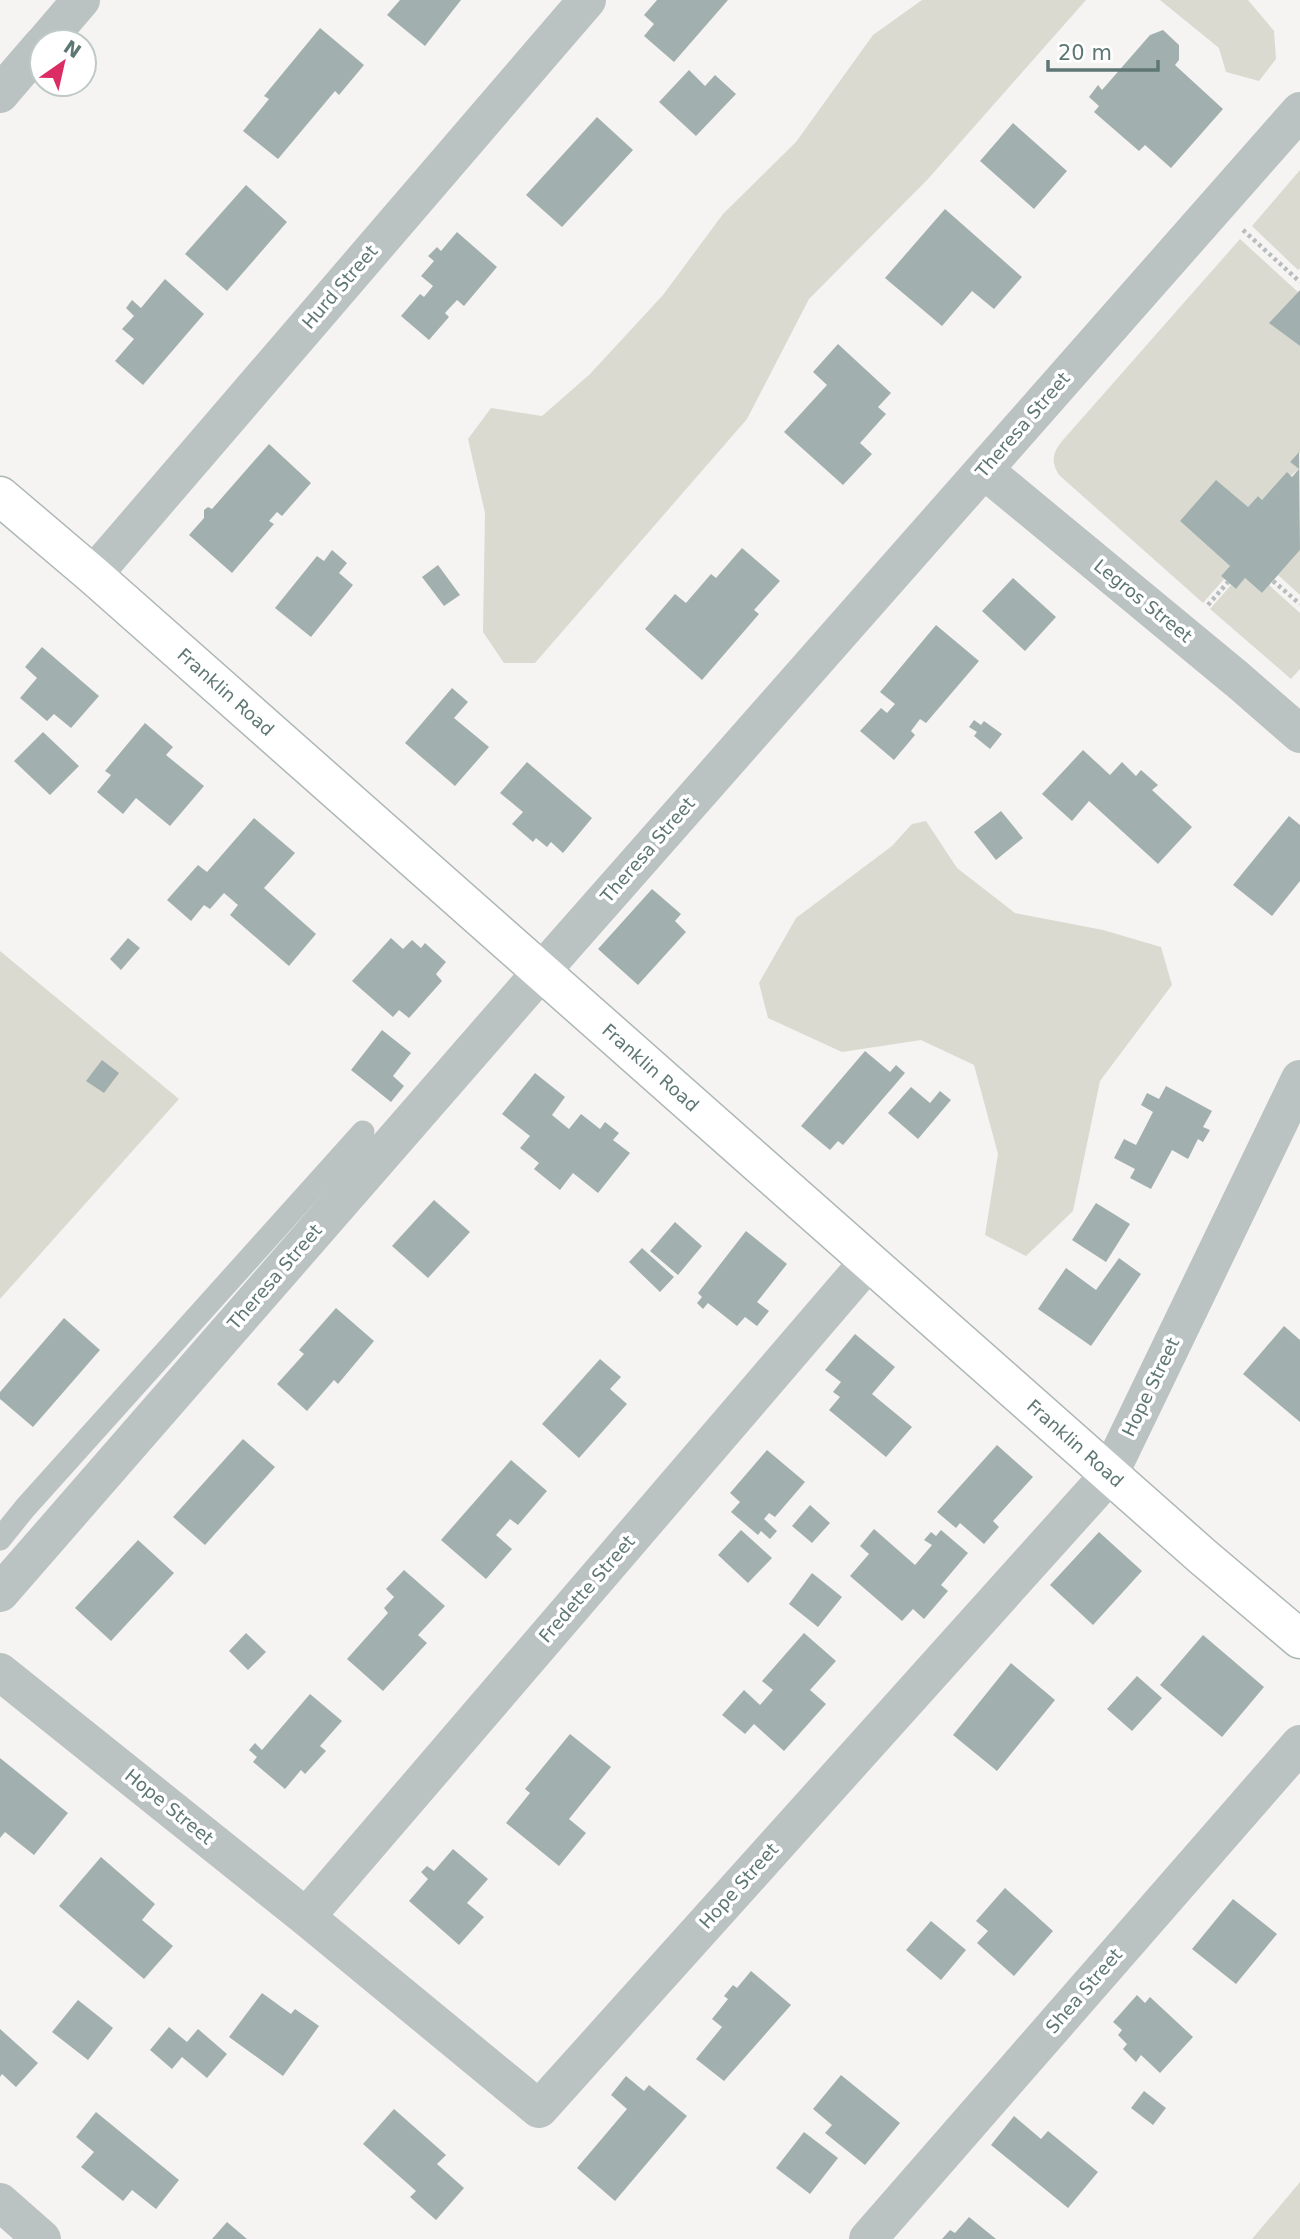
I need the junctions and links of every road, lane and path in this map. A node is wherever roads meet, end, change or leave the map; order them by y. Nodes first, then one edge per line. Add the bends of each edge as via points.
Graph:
1 (81, 0) edge
2 (587, 0) edge
3 (57, 28) edge
4 (28, 61) edge
5 (0, 94) edge
6 (1300, 111) edge
7 (1242, 229) dead end
8 (1300, 281) edge
9 (984, 470) junction
10 (0, 496) edge
11 (93, 575) junction
12 (1273, 581) dead end
13 (1228, 582) dead end
14 (1300, 604) edge
15 (1203, 610) dead end
16 (1300, 734) edge
17 (541, 972) junction
18 (1300, 1079) edge
19 (363, 1132) dead end
20 (868, 1262) junction
21 (1109, 1475) junction
22 (0, 1539) edge
23 (0, 1594) edge
24 (1300, 1639) edge
25 (0, 1672) edge
26 (1300, 1744) edge
27 (306, 1917) junction
28 (0, 2202) edge
29 (42, 2239) edge
30 (868, 2239) edge

1 - 3 street
2 - 11 street, Hurd Street
4 - 5 street
6 - 9 street, Theresa Street
7 - 8 path
9 - 16 street, Legros Street
9 - 17 street, Theresa Street
10 - 11 main road, Franklin Road
11 - 17 main road, Franklin Road
12 - 14 path
13 - 15 path
17 - 20 main road, Franklin Road
17 - 23 street, Theresa Street
18 - 21 street, Hope Street
19 - 22 lane
20 - 21 main road, Franklin Road
20 - 27 street, Fredette Street
21 - 24 main road, Franklin Road
21 - 27 street, Hope Street via 539,2109
25 - 27 street, Hope Street
26 - 30 street, Shea Street
28 - 29 street

